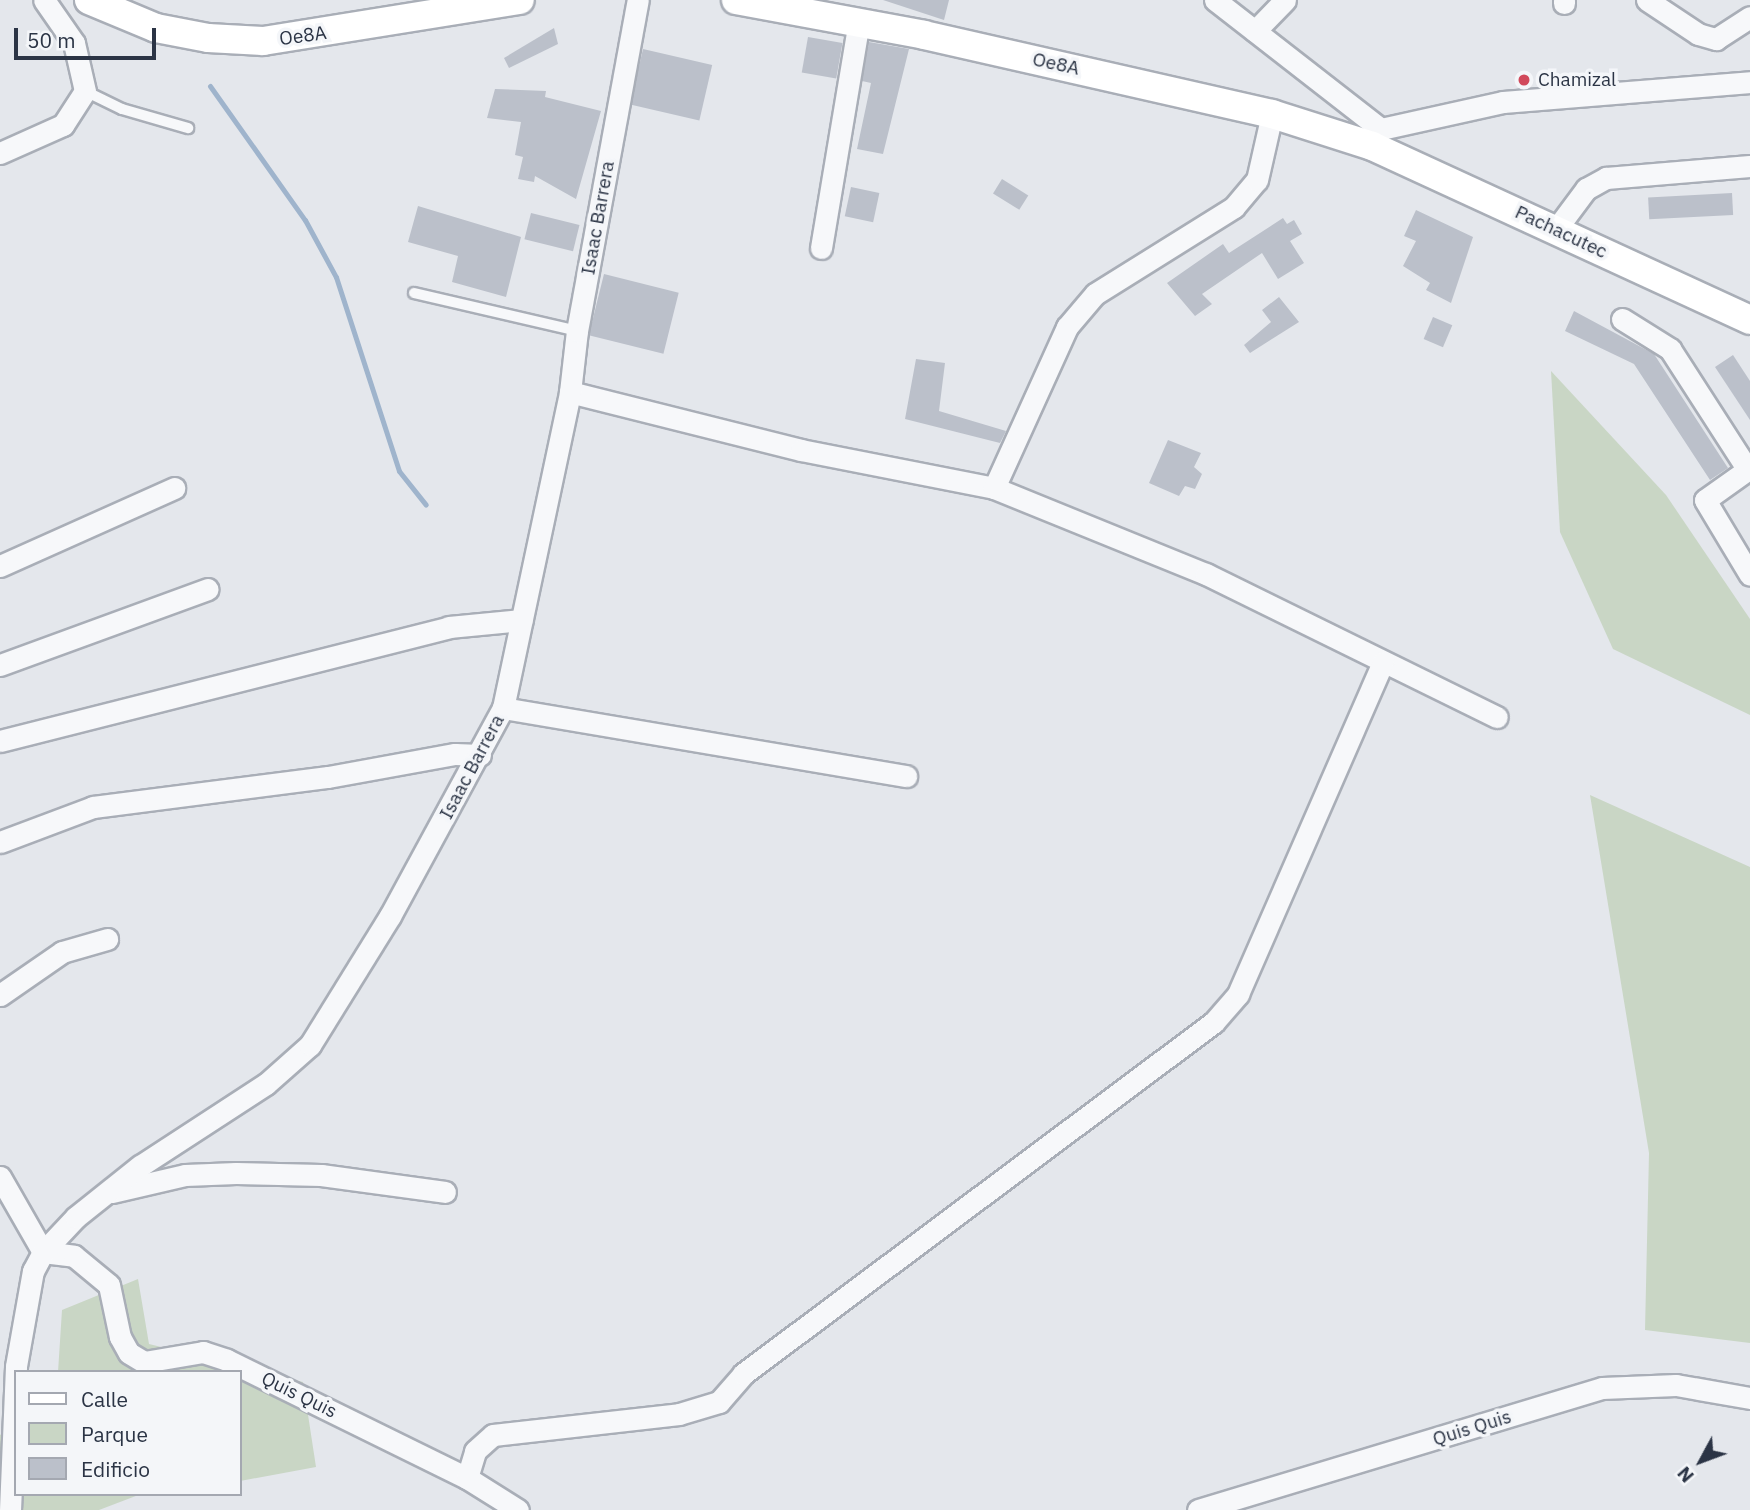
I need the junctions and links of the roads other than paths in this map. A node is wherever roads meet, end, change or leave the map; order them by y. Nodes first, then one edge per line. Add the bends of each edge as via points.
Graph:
1 (44, 0) edge
2 (89, 0) edge
3 (520, 0) edge
4 (638, 0) edge
5 (736, 0) edge
6 (1215, 0) edge
7 (1284, 0) edge
8 (1647, 0) edge
9 (464, 5) edge
10 (1750, 17) edge
11 (859, 22) junction
12 (1255, 31) junction
13 (1750, 82) edge
14 (85, 91) junction
15 (1272, 114) junction
16 (188, 128) dead end
17 (1376, 137) junction
18 (0, 153) edge
19 (1750, 166) edge
20 (1557, 228) junction
21 (821, 248) dead end
22 (414, 293) dead end
23 (1622, 319) dead end
24 (1750, 320) edge
25 (577, 331) junction
26 (570, 392) junction
27 (1749, 469) edge
28 (174, 488) dead end
29 (994, 488) junction
30 (0, 566) edge
31 (1750, 575) edge
32 (208, 589) dead end
33 (522, 620) junction
34 (1383, 662) junction
35 (0, 665) edge
36 (503, 708) junction
37 (1497, 718) dead end
38 (0, 741) edge
39 (480, 755) junction
40 (906, 776) dead end
41 (0, 842) edge
42 (107, 939) dead end
43 (0, 995) edge
44 (0, 1177) edge
45 (444, 1192) dead end
46 (107, 1193) junction
47 (43, 1252) junction
48 (18, 1370) edge
49 (1750, 1398) edge
50 (14, 1438) edge
51 (467, 1478) junction
52 (10, 1510) edge
53 (518, 1510) edge
54 (1198, 1510) edge

1 - 14 street via 74,43
2 - 9 street, Oe8A via 156,28 233,41 293,38
3 - 9 street, Oe8A
4 - 25 street, Isaac Barrera
5 - 11 street, Oe8A
6 - 12 street, Pachacutec
7 - 12 street
8 - 10 street via 1699,34 1716,39
11 - 15 street, Oe8A
11 - 21 street
12 - 17 street, Pachacutec
13 - 17 street via 1503,102
14 - 16 lane
14 - 18 street via 63,125
15 - 17 street, Oe8A
15 - 29 street via 1257,180 1234,207 1095,294 1067,327
17 - 20 street, Pachacutec
19 - 20 street via 1606,178 1586,189
20 - 24 street, Pachacutec
22 - 25 lane
23 - 27 street via 1670,349
25 - 26 street, Isaac Barrera
26 - 29 street via 800,450
26 - 33 street, Isaac Barrera
27 - 31 street via 1705,500
28 - 30 street
29 - 34 street via 1206,574
32 - 35 street
33 - 36 street, Isaac Barrera
33 - 38 street via 425,632
34 - 37 street
34 - 51 street via 1238,994 1207,1028 743,1374 719,1402 679,1414 494,1435 475,1451
36 - 39 street, Isaac Barrera
36 - 40 street
39 - 41 street via 455,754 93,807
39 - 46 street, Isaac Barrera via 390,916 310,1045 265,1084
42 - 43 street via 62,952
44 - 47 street
45 - 46 street via 321,1175 236,1173 185,1175
46 - 47 street, Isaac Barrera
47 - 48 street via 33,1271 20,1329
47 - 51 street, Quis Quis via 74,1256 109,1285 120,1337 129,1353 144,1362 204,1352 227,1360
49 - 54 street, Quis Quis via 1676,1385 1638,1383 1602,1388
50 - 52 street
51 - 53 street, Quis Quis

